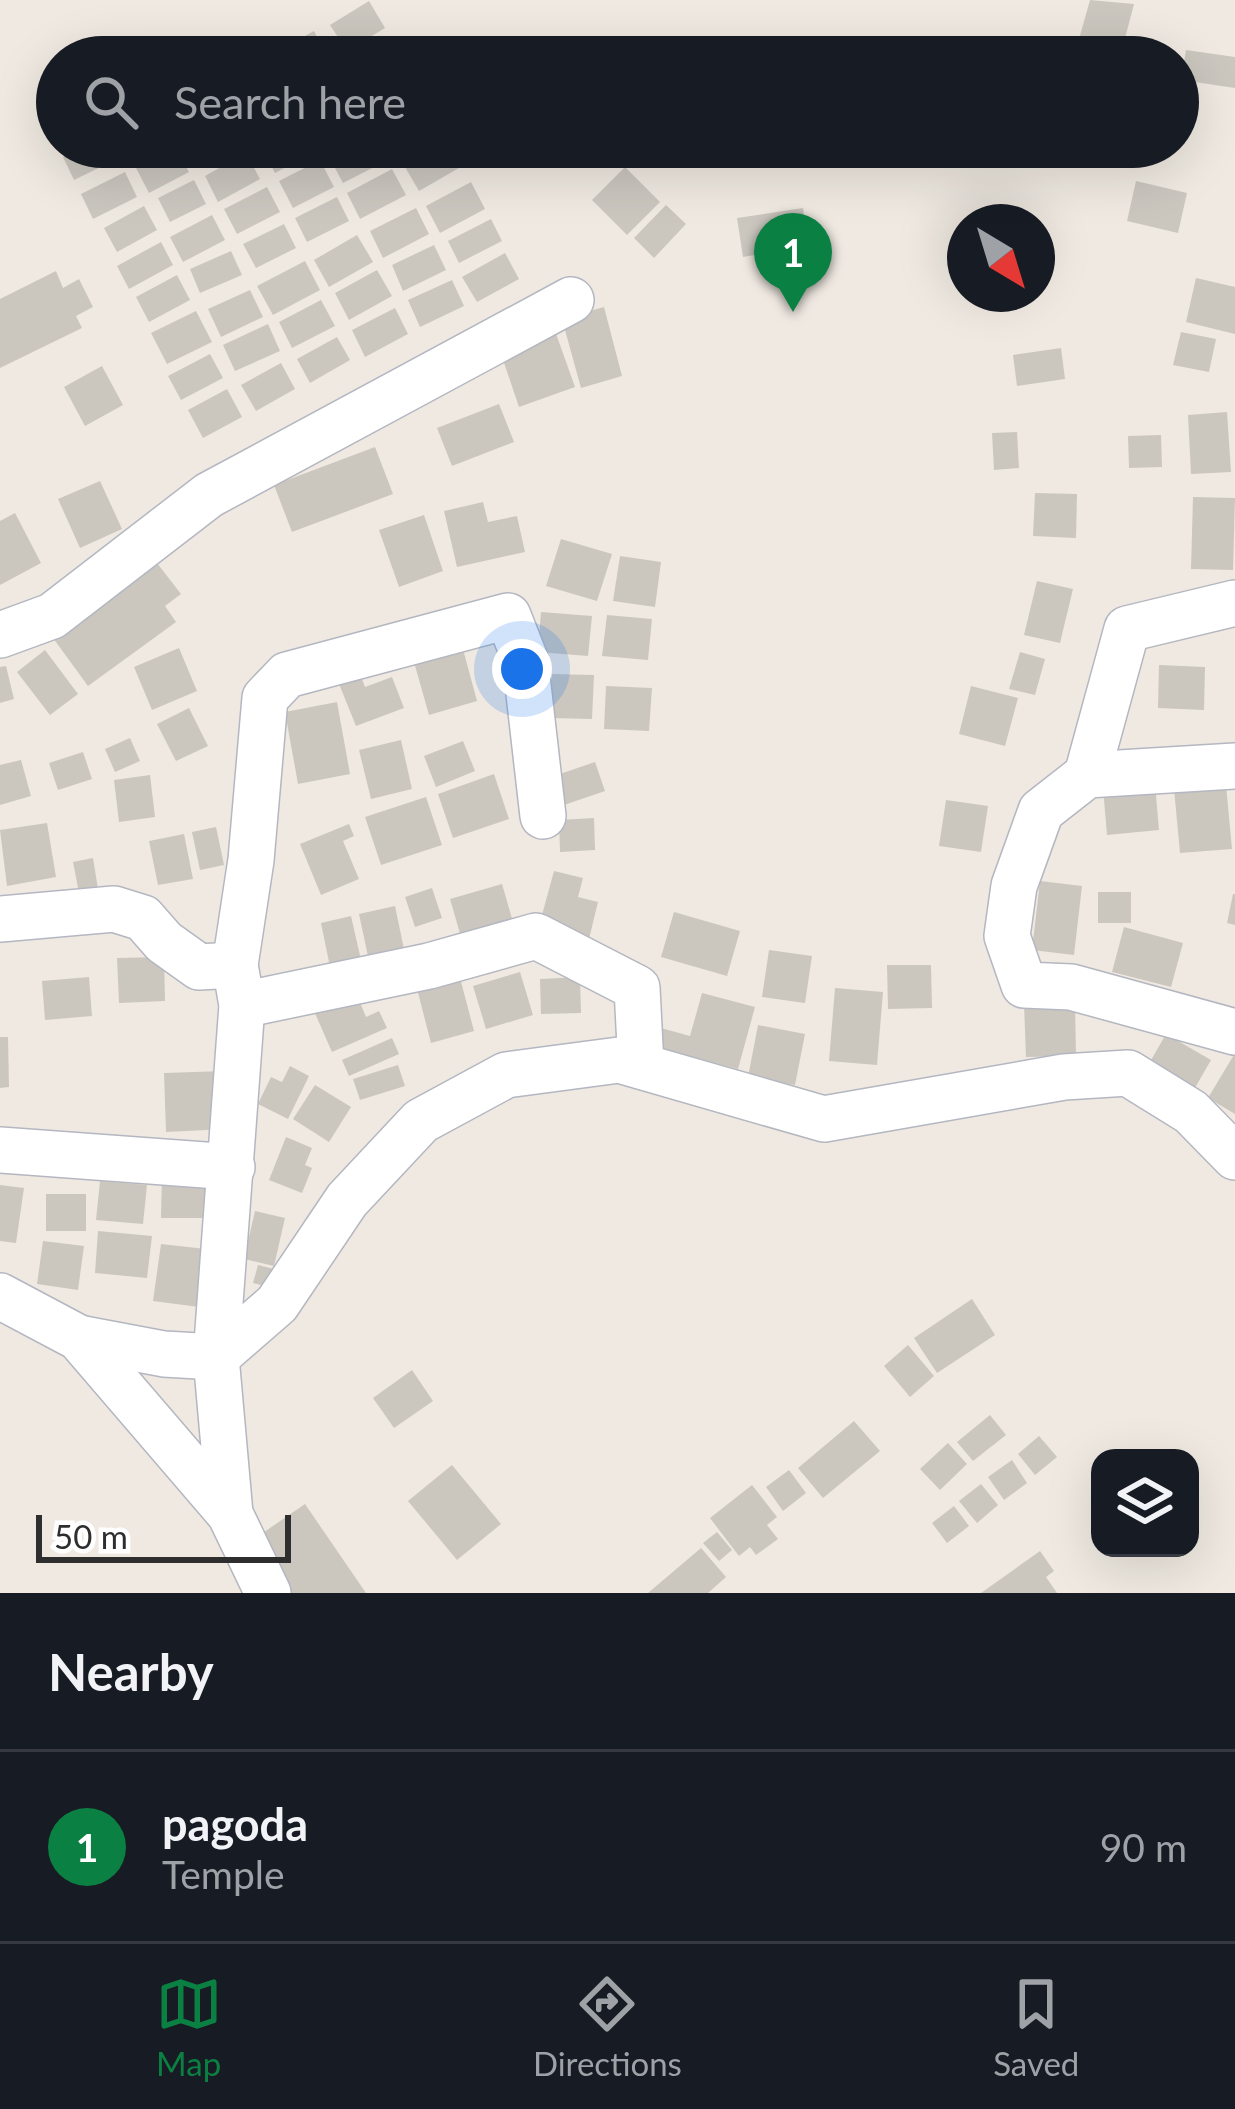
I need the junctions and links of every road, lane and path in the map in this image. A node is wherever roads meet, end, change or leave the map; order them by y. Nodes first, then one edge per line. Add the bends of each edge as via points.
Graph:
1 (571, 300) dead end
2 (1235, 603) edge
3 (0, 635) edge
4 (1235, 766) edge
5 (1087, 775) junction
6 (543, 816) dead end
7 (0, 919) edge
8 (239, 985) junction
9 (1235, 1032) edge
10 (640, 1066) junction
11 (0, 1150) edge
12 (1235, 1157) edge
13 (232, 1167) junction
14 (0, 1296) edge
15 (79, 1337) junction
16 (216, 1358) junction
17 (230, 1514) junction
18 (268, 1593) edge

1 - 3 street via 209,495 52,616
2 - 5 street via 1127,629
4 - 5 street
5 - 9 street via 1041,811 1014,886 1007,936 1024,985 1071,987
6 - 8 street via 525,659 508,616 286,675 266,698
7 - 8 street via 114,909 143,918 199,967
8 - 10 street via 343,986 536,936 637,988
8 - 13 street
10 - 12 street via 824,1119 1128,1073 1191,1112
10 - 16 street via 619,1060 506,1075 421,1121 347,1200 277,1304
11 - 13 street
13 - 16 street
14 - 15 street
15 - 16 street
15 - 17 street
16 - 17 street
17 - 18 street

